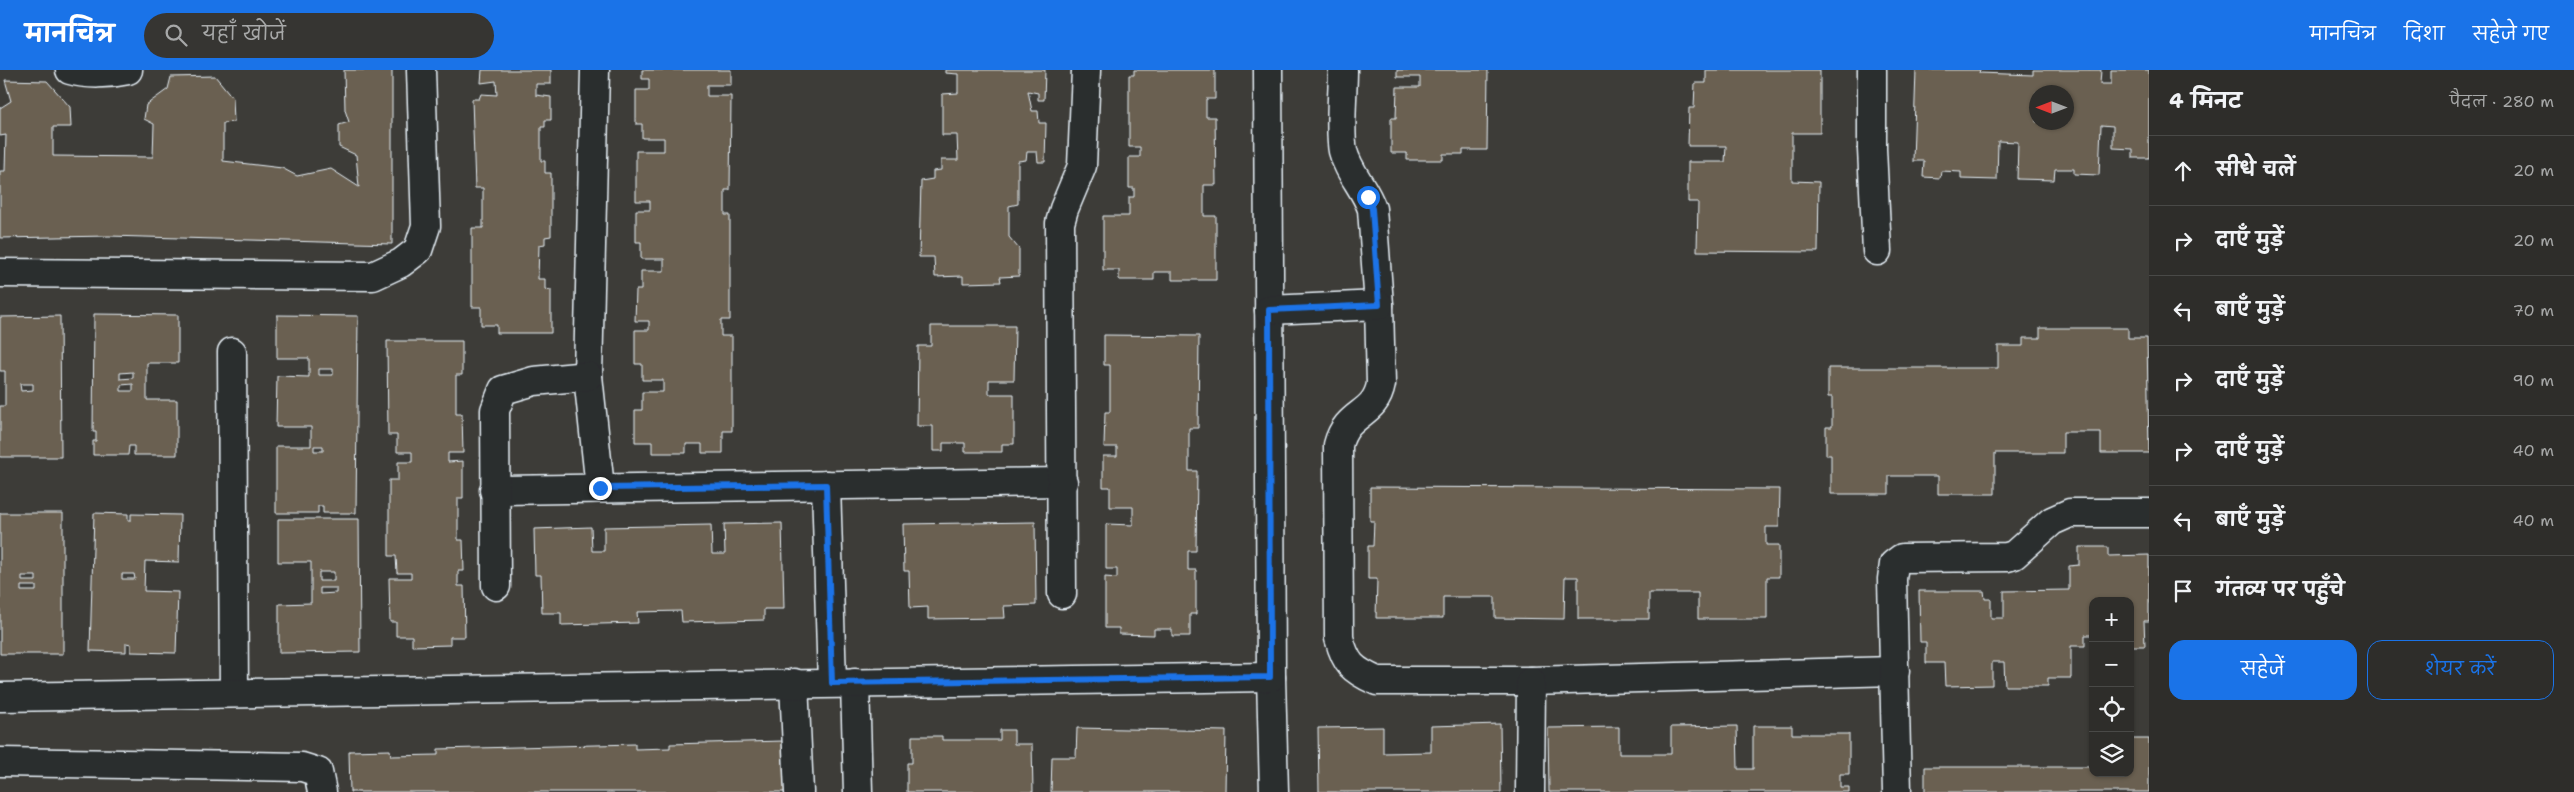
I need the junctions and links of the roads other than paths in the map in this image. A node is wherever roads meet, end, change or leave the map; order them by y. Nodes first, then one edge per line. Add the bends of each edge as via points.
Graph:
1 (70, 70) edge
2 (128, 70) edge
3 (421, 70) edge
4 (596, 70) edge
5 (1086, 70) edge
6 (1268, 70) edge
7 (1342, 70) edge
8 (1872, 70) edge
9 (1877, 250) dead end
10 (0, 274) edge
11 (1379, 305) junction
12 (1269, 310) junction
13 (232, 352) dead end
14 (588, 376) junction
15 (1063, 482) junction
16 (826, 485) junction
17 (600, 488) junction
18 (494, 490) junction
19 (2149, 513) edge
20 (496, 586) dead end
21 (1062, 594) dead end
22 (1895, 670) junction
23 (1270, 677) junction
24 (1531, 681) junction
25 (843, 683) junction
26 (794, 684) junction
27 (234, 692) junction
28 (0, 697) edge
29 (0, 762) edge
30 (322, 792) edge
31 (799, 792) edge
32 (858, 792) edge
33 (1274, 792) edge
34 (1530, 792) edge
35 (1897, 792) edge

1 - 2 street
3 - 10 street via 426,226 418,250 401,263 373,276
4 - 14 street
5 - 15 street via 1082,166 1060,223
6 - 12 street
7 - 11 street via 1343,150 1372,209
8 - 9 street
11 - 12 street
11 - 24 street via 1379,397 1347,424 1338,445 1340,638 1344,657 1356,672 1376,682
12 - 23 street
13 - 27 street
14 - 17 street
14 - 18 street via 534,382 503,390 495,410
15 - 16 street
15 - 21 street
16 - 17 street
16 - 25 street
17 - 18 street
18 - 20 street
19 - 22 street via 2070,513 2060,516 2007,558 1902,558 1894,564 1892,579
22 - 24 street
22 - 35 street
23 - 25 street
23 - 33 street
24 - 34 street
25 - 26 street
25 - 32 street
26 - 27 street
26 - 31 street
27 - 28 street
29 - 30 street via 302,767 318,772

